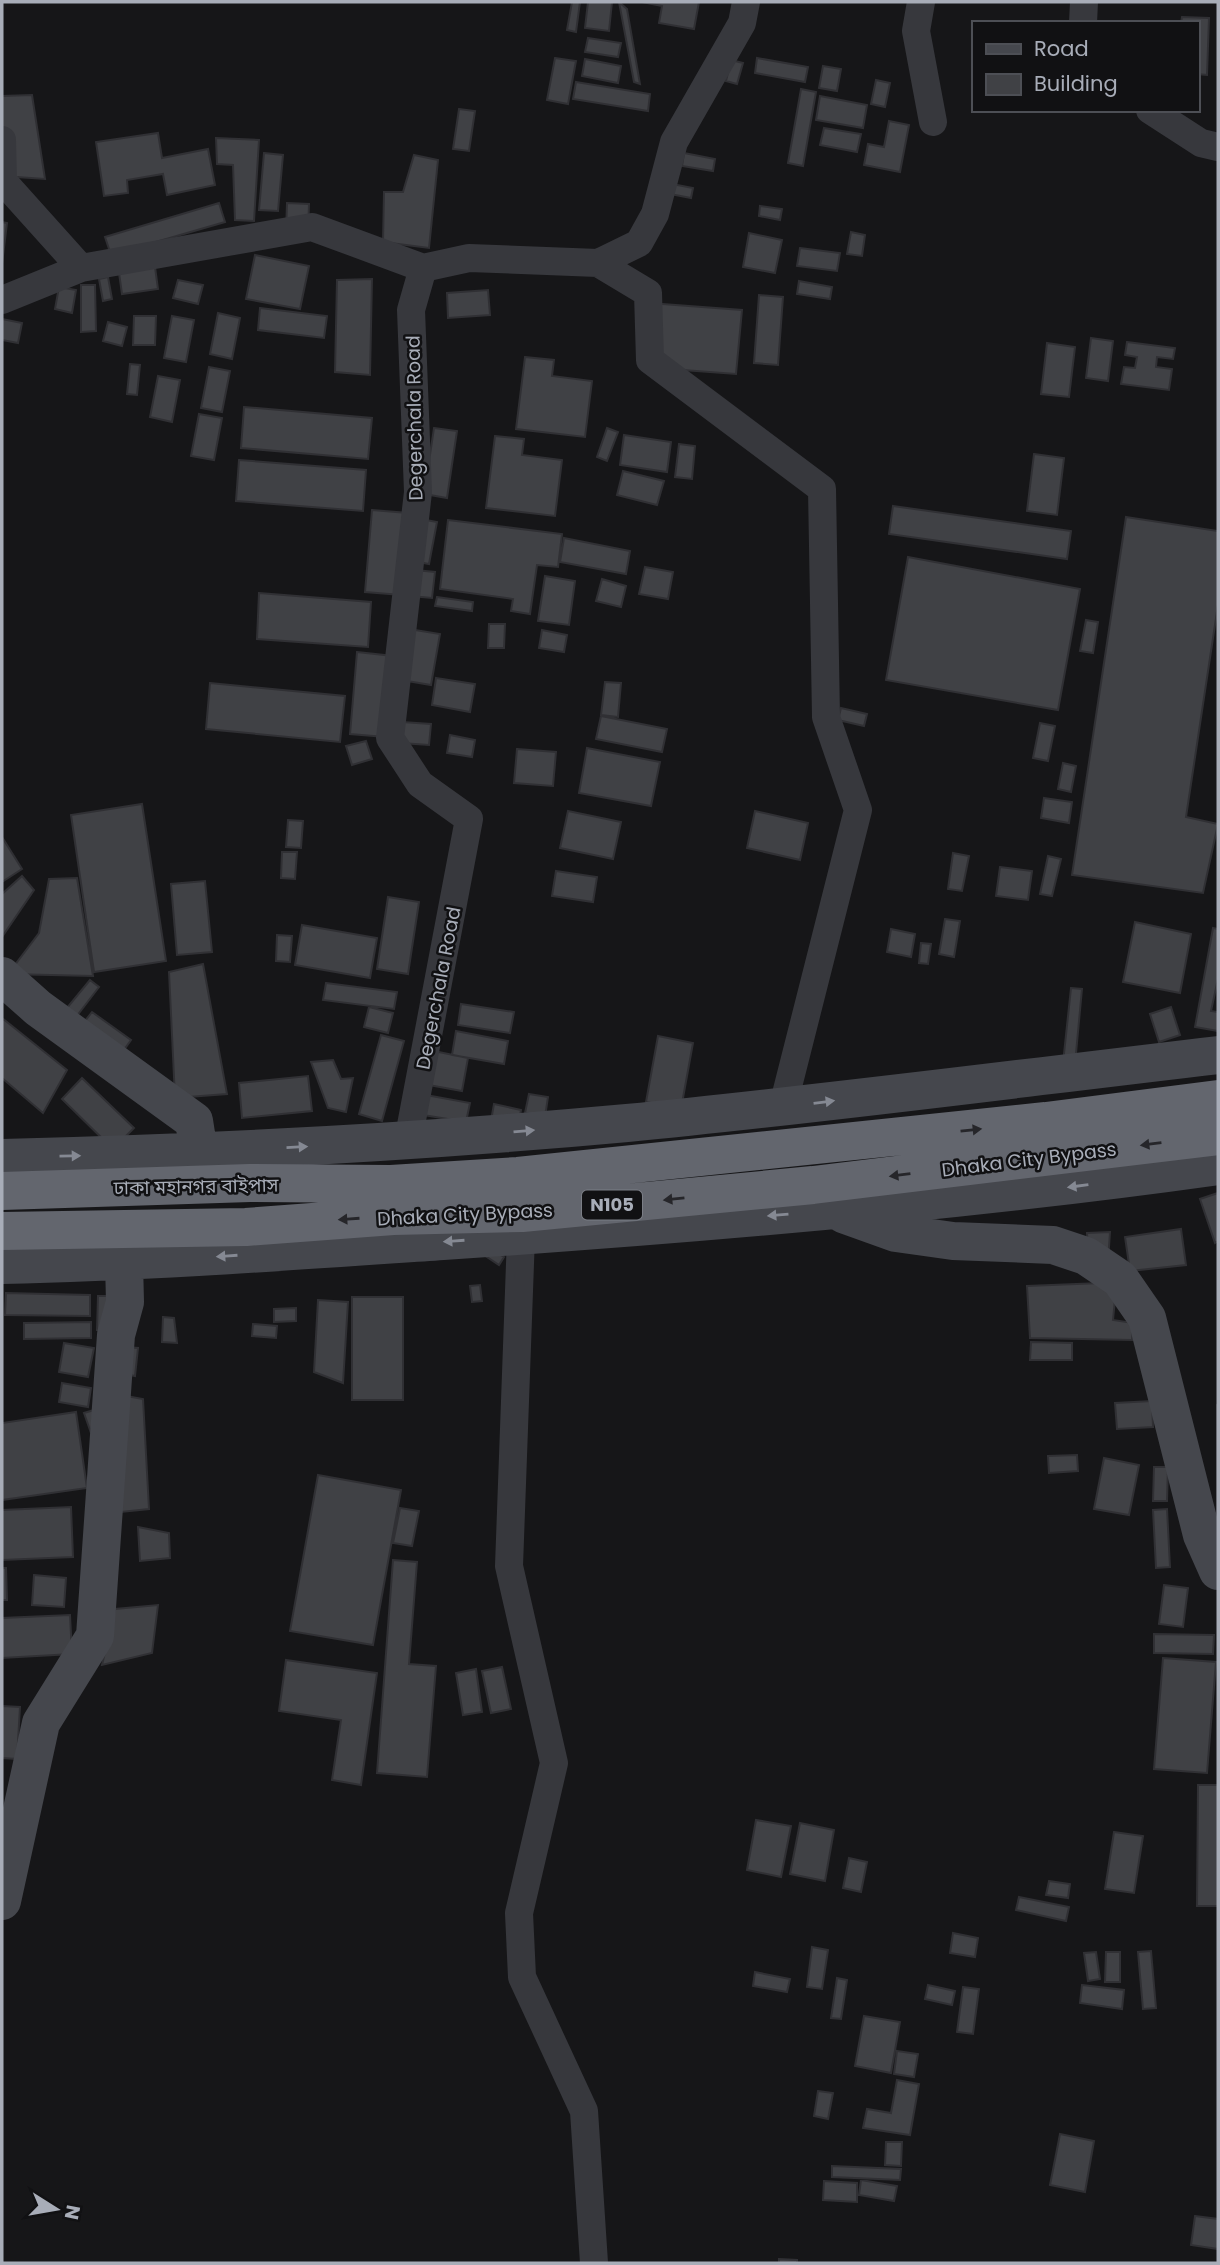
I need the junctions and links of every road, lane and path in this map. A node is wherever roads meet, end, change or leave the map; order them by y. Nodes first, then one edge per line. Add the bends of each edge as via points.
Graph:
1 (746, 2) edge
2 (920, 2) edge
3 (1084, 2) edge
4 (1083, 21) edge
5 (1153, 112) edge
6 (933, 122) dead end
7 (2, 140) edge
8 (1218, 147) edge
9 (598, 263) junction
10 (81, 268) junction
11 (424, 268) junction
12 (2, 300) edge
13 (2, 976) edge
14 (1218, 1055) edge
15 (1218, 1099) edge
16 (783, 1106) junction
17 (1218, 1136) edge
18 (408, 1141) junction
19 (199, 1153) junction
20 (2, 1158) edge
21 (1218, 1166) edge
22 (391, 1184) joint
23 (2, 1191) edge
24 (833, 1209) junction
25 (2, 1231) edge
26 (521, 1236) junction
27 (124, 1262) junction
28 (2, 1265) edge
29 (1218, 1571) edge
30 (2, 1901) edge
31 (594, 2263) edge

1 - 9 street via 742,23 674,142 654,214 639,243
2 - 6 street via 916,31
3 - 4 street
5 - 8 street via 1201,143
7 - 10 street via 3,181
9 - 11 street via 469,258
9 - 16 street via 648,293 650,360 822,489 826,717 858,810
10 - 11 street via 312,227
10 - 12 street
11 - 18 street, Degerchala Road via 411,310 418,492 390,738 421,784 469,819
13 - 19 main road via 38,1008 194,1121
16 -> 14 main road
22 -> 15 highway, Dhaka City Bypass / N105 via 780,1150
18 -> 16 main road
17 -> 25 highway, Dhaka City Bypass / N105 via 813,1185 522,1213 393,1216 246,1227
19 -> 18 main road
20 -> 19 main road
21 -> 24 main road via 1055,1189
22 - 23 highway, ঢাকা মহানগর বাইপাস / N105
24 -> 26 main road
24 - 29 main road via 896,1233 953,1241 1053,1245 1086,1256 1120,1279 1147,1318 1202,1535
26 -> 27 main road
26 - 31 street via 509,1566 554,1763 519,1913 523,1977 584,2111
27 - 28 main road
27 - 30 main road via 125,1302 116,1335 95,1636 41,1723

